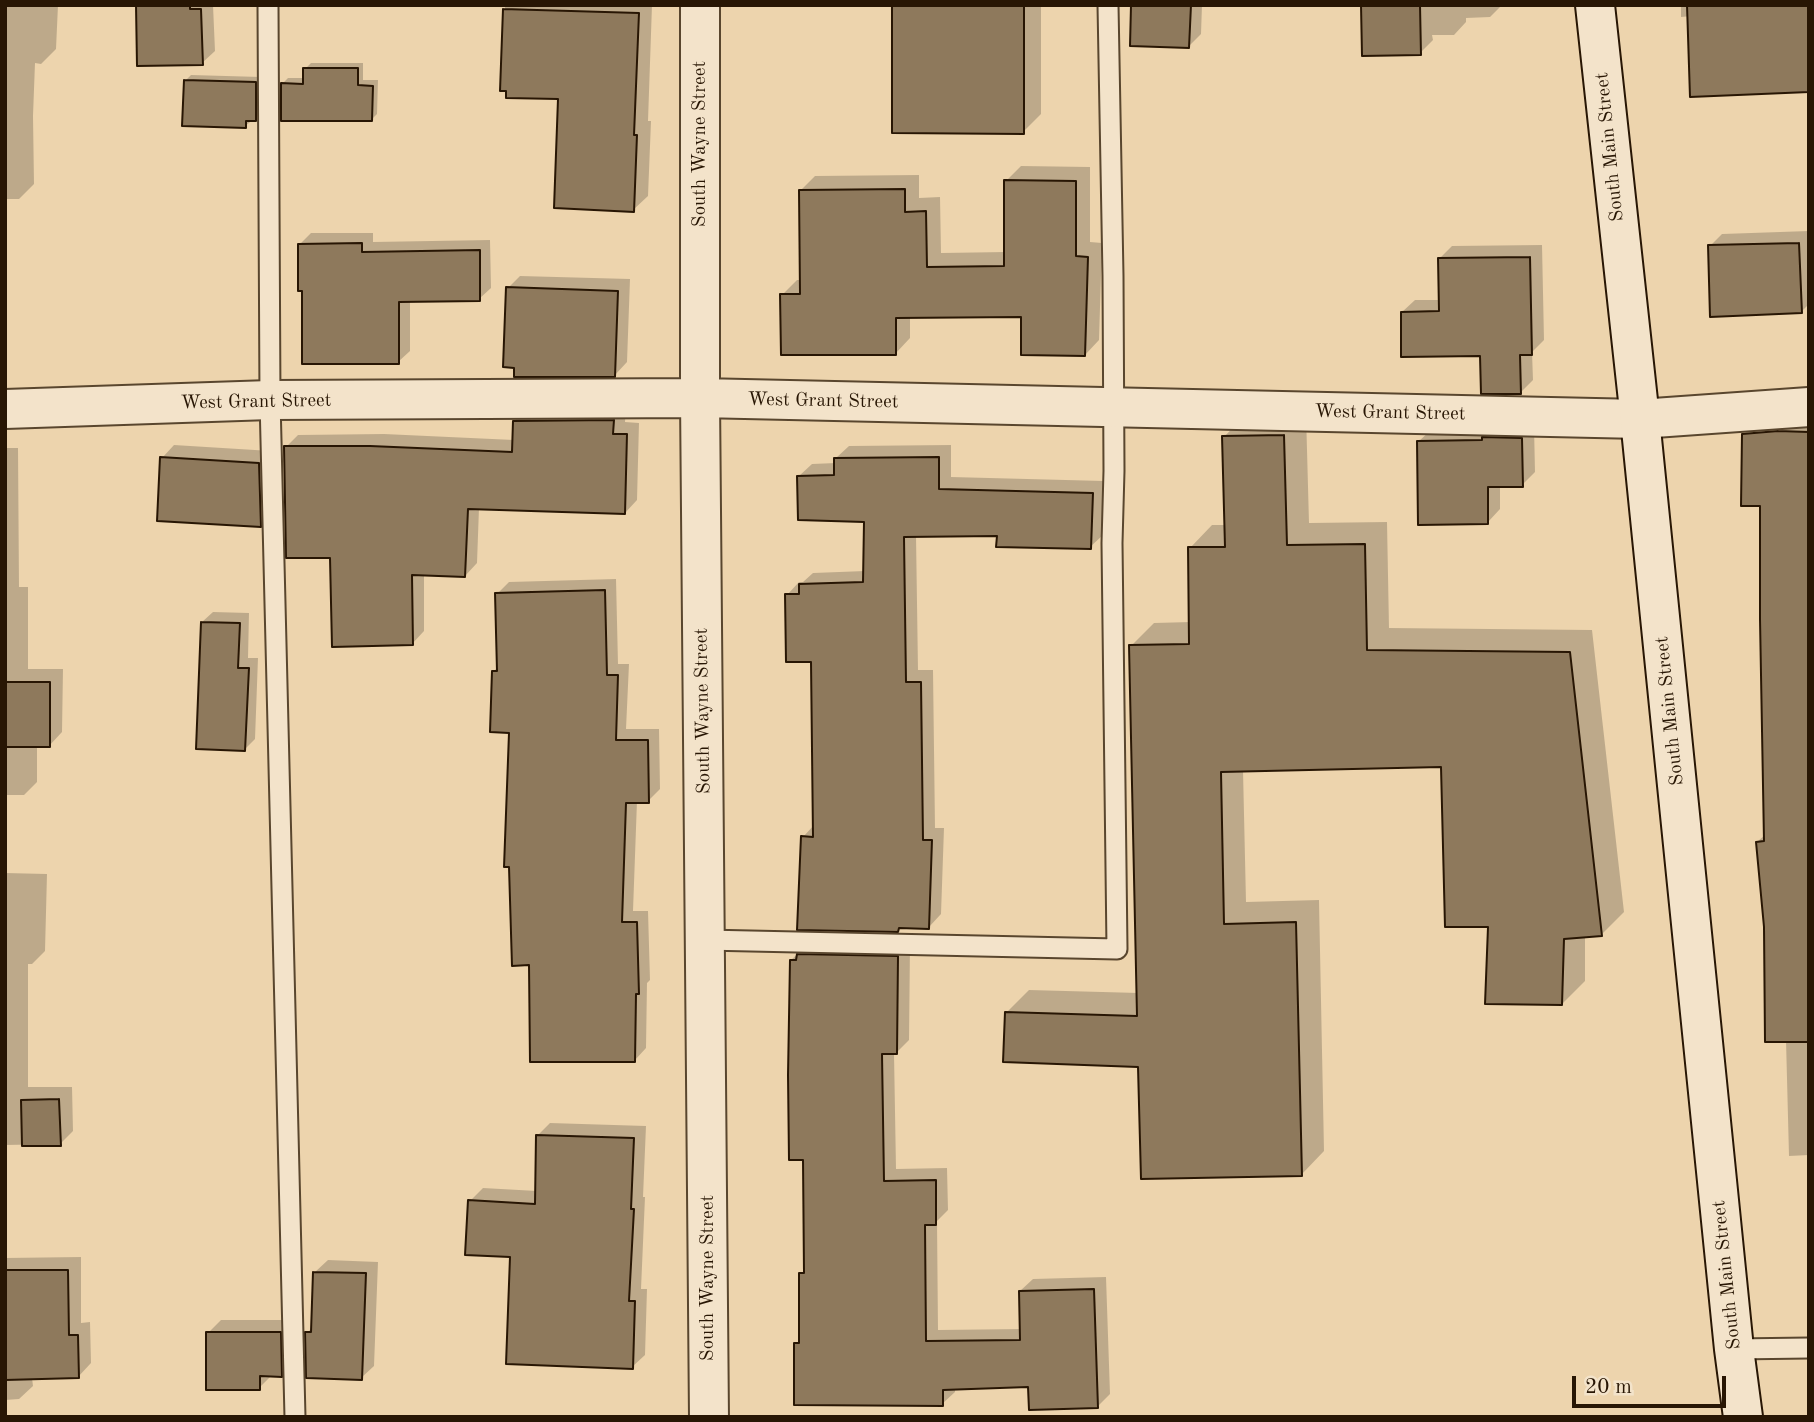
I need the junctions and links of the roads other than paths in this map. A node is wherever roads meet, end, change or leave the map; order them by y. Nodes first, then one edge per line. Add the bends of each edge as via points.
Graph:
1 (268, 5) edge
2 (699, 5) edge
3 (1108, 5) edge
4 (1595, 5) edge
5 (700, 398) junction
6 (270, 400) junction
7 (1112, 407) junction
8 (1809, 407) edge
9 (5, 409) edge
10 (1640, 419) junction
11 (705, 940) junction
12 (1809, 1348) edge
13 (1734, 1349) junction
14 (295, 1417) edge
15 (709, 1417) edge
16 (1743, 1417) edge

1 - 6 lane
2 - 5 street, South Wayne Street
3 - 7 lane
4 - 10 street, South Main Street
5 - 6 street, West Grant Street
5 - 7 street, West Grant Street
5 - 11 street, South Wayne Street
6 - 9 street, West Grant Street
6 - 14 lane
7 - 10 street, West Grant Street
7 - 11 lane via 1117,949
8 - 10 street, West Grant Street
10 - 13 street, South Main Street
11 - 15 street, South Wayne Street
12 - 13 lane
13 - 16 street, South Main Street

